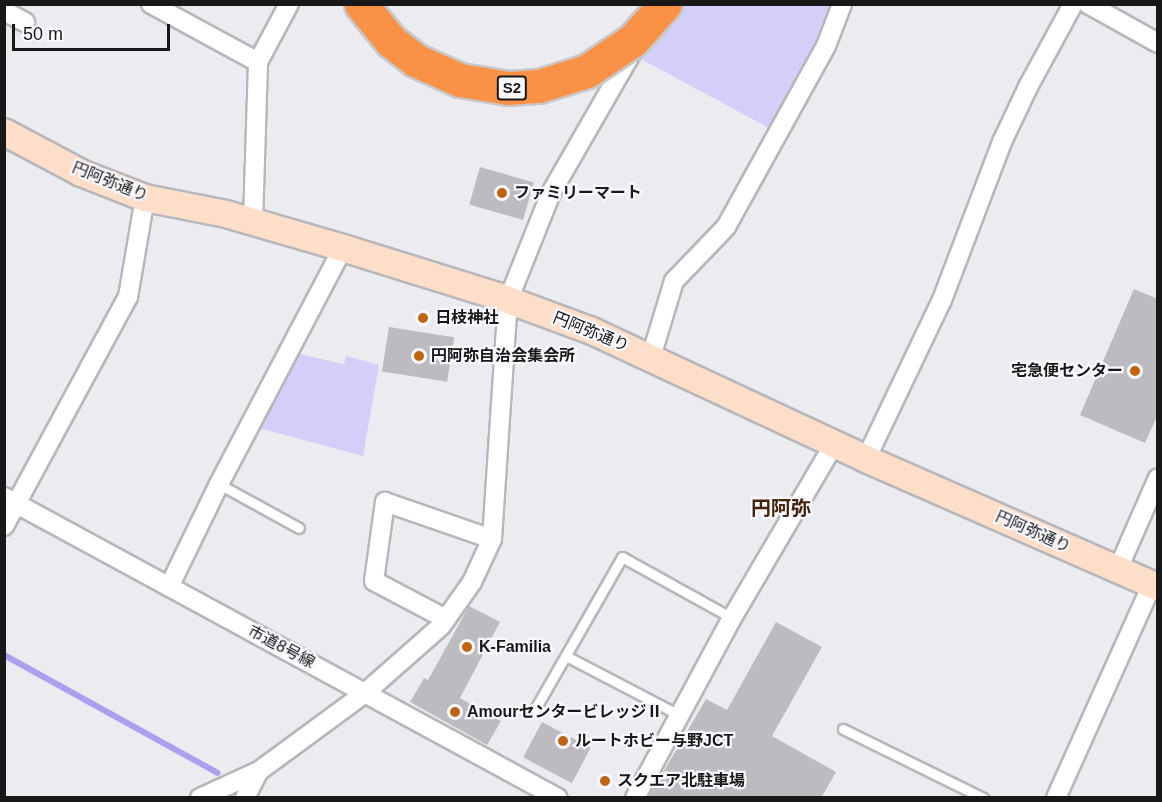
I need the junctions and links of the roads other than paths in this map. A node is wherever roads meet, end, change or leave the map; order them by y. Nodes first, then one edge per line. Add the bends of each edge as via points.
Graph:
1 (151, 4) edge
2 (361, 4) edge
3 (659, 4) edge
4 (665, 4) edge
5 (842, 4) edge
6 (1073, 4) edge
7 (1088, 4) edge
8 (287, 5) edge
9 (4, 11) edge
10 (25, 22) dead end
11 (1158, 43) edge
12 (258, 62) junction
13 (4, 132) edge
14 (145, 198) junction
15 (253, 222) junction
16 (343, 248) junction
17 (509, 300) junction
18 (651, 357) junction
19 (834, 444) junction
20 (866, 459) junction
21 (1158, 478) edge
22 (219, 484) junction
23 (11, 500) edge
24 (4, 526) edge
25 (299, 528) dead end
26 (492, 539) junction
27 (1118, 569) junction
28 (1155, 586) edge
29 (170, 587) junction
30 (732, 618) junction
31 (446, 619) junction
32 (566, 656) junction
33 (365, 693) junction
34 (535, 709) dead end
35 (679, 715) junction
36 (843, 729) dead end
37 (259, 771) junction
38 (200, 798) edge
39 (245, 798) edge
40 (558, 798) edge
41 (635, 798) edge
42 (982, 798) edge
43 (1056, 798) edge

1 - 12 street
2 - 4 highway, S2, bridge via 391,41 423,64 460,80 508,88 539,86 587,71 633,40
3 - 17 street via 551,193
5 - 18 street via 826,46 726,227 674,280
6 - 20 street via 1002,142 942,300
7 - 11 street
8 - 12 street
9 - 10 street
12 - 15 street
13 - 14 street, 円阿弥通り via 81,173
14 - 15 street, 円阿弥通り
14 - 23 street via 128,297
15 - 16 street, 円阿弥通り
16 - 17 street, 円阿弥通り
16 - 22 street
17 - 18 street, 円阿弥通り
17 - 26 street
18 - 19 street, 円阿弥通り
19 - 20 street, 円阿弥通り
19 - 30 street
20 - 27 street, 円阿弥通り
21 - 27 street
22 - 25 lane
22 - 29 street
23 - 24 street
23 - 29 street, 市道8号線
26 - 31 street via 471,582
26 - 31 street via 385,502 374,581
27 - 28 street, 円阿弥通り
28 - 43 street
29 - 33 street, 市道8号線
30 - 32 lane via 622,557
30 - 35 street
31 - 33 street
32 - 34 lane
32 - 35 lane
33 - 37 street
33 - 40 street, 市道8号線
35 - 41 street
36 - 42 lane
37 - 38 street
37 - 39 street

